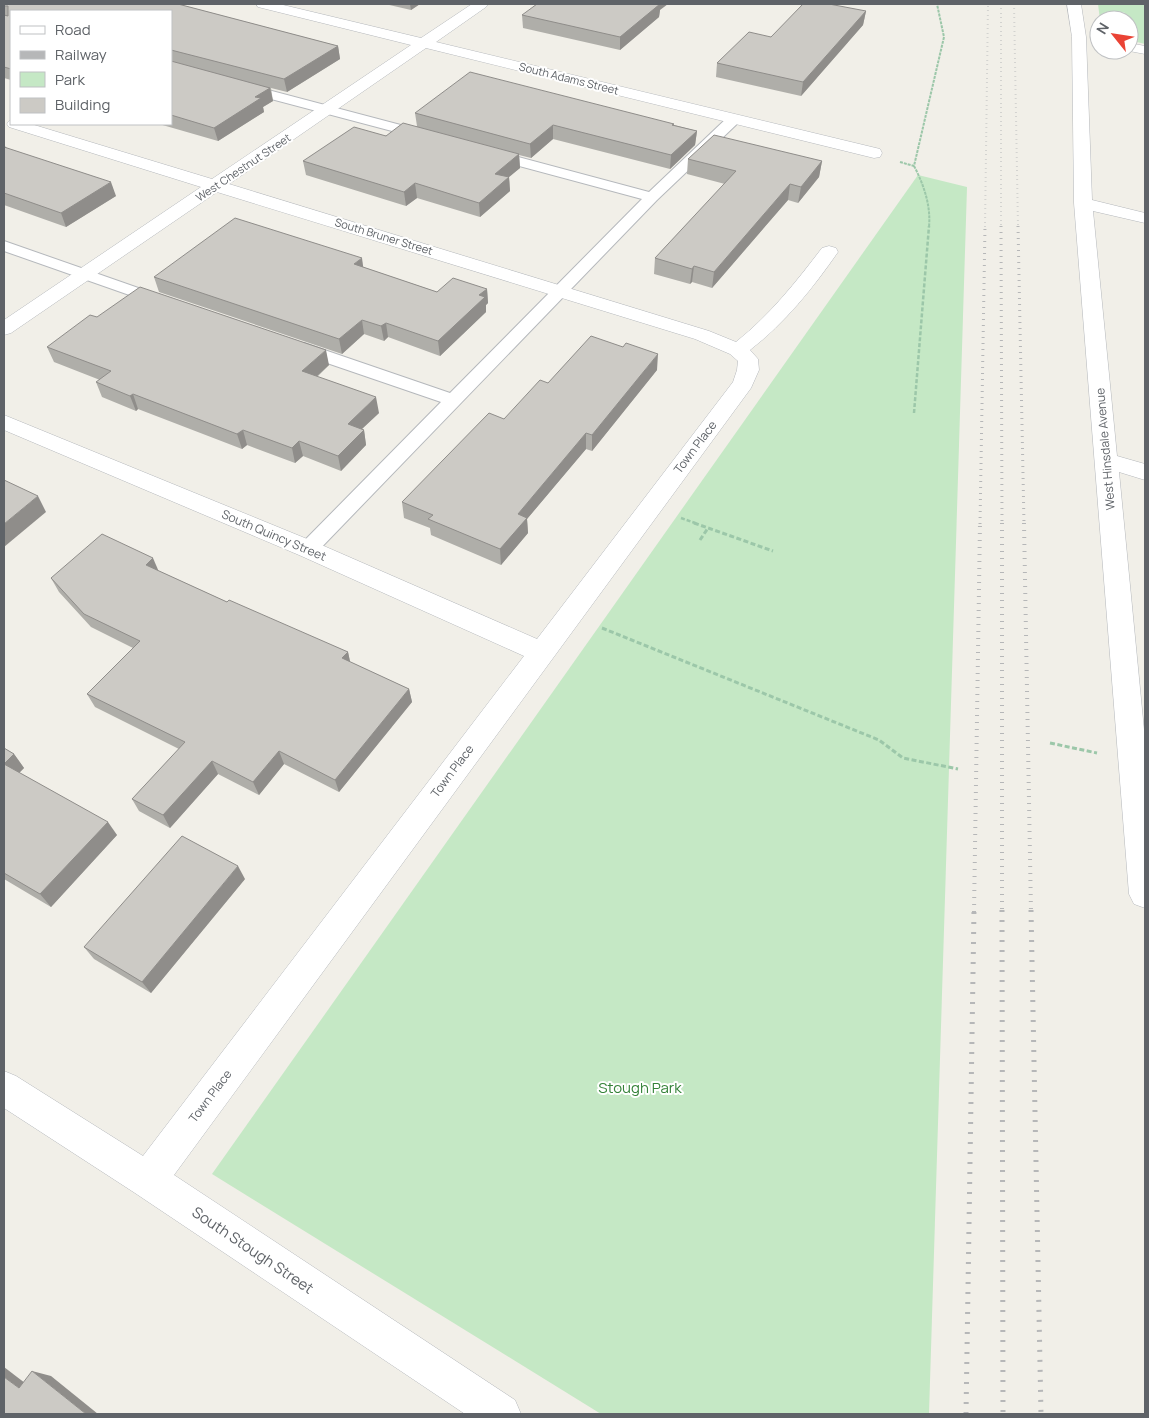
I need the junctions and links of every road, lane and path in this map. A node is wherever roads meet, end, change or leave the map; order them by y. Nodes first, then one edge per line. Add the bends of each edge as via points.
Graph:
1 (263, 4) edge
2 (481, 4) edge
3 (936, 4) edge
4 (1074, 4) edge
5 (423, 43) junction
6 (226, 82) edge
7 (326, 110) junction
8 (734, 119) junction
9 (18, 125) edge
10 (436, 139) edge
11 (474, 149) edge
12 (874, 153) joint
13 (914, 166) junction
14 (215, 185) junction
15 (652, 197) junction
16 (1083, 203) junction
17 (1145, 218) edge
18 (4, 246) edge
19 (829, 252) dead end
20 (84, 275) junction
21 (562, 290) junction
22 (179, 307) edge
23 (4, 329) edge
24 (283, 342) edge
25 (743, 355) junction
26 (453, 400) junction
27 (914, 413) dead end
28 (4, 422) edge
29 (1106, 460) junction
30 (1145, 472) edge
31 (672, 515) dead end
32 (708, 528) junction
33 (700, 540) dead end
34 (308, 549) junction
35 (773, 551) dead end
36 (595, 624) dead end
37 (542, 652) junction
38 (1050, 744) dead end
39 (1134, 761) junction
40 (958, 769) dead end
41 (1145, 894) edge
42 (4, 1088) edge
43 (148, 1180) junction
44 (502, 1414) edge

1 - 5 street, South Adams Street
2 - 5 street, West Chestnut Street
3 - 13 path via 944,36
4 - 16 street, West Hinsdale Avenue via 1086,38
5 - 7 street, West Chestnut Street
5 - 8 street, South Adams Street
6 - 7 lane
7 - 10 lane
7 - 14 street, West Chestnut Street
8 - 12 street, South Adams Street
8 - 15 lane
9 - 14 street, South Bruner Street
11 - 15 lane
12 - 13 path
13 - 27 path via 924,186 930,218
14 - 20 street, West Chestnut Street
14 - 21 street, South Bruner Street
15 - 21 lane
16 - 17 street
16 - 29 street, West Hinsdale Avenue
18 - 20 lane
19 - 25 street
20 - 22 lane
20 - 23 street, West Chestnut Street
21 - 25 street, South Bruner Street via 715,339
21 - 26 lane
24 - 26 lane
25 - 37 street, Town Place via 748,370 743,383
26 - 34 lane
28 - 34 street, South Quincy Street
29 - 30 street
29 - 39 street, West Hinsdale Avenue
31 - 32 path
32 - 33 path
32 - 35 path
34 - 37 street, South Quincy Street
36 - 40 path via 879,740 903,758
37 - 43 street, Town Place
38 - 39 path
39 - 41 street, West Hinsdale Avenue
42 - 43 street, South Stough Street
43 - 44 street, South Stough Street

